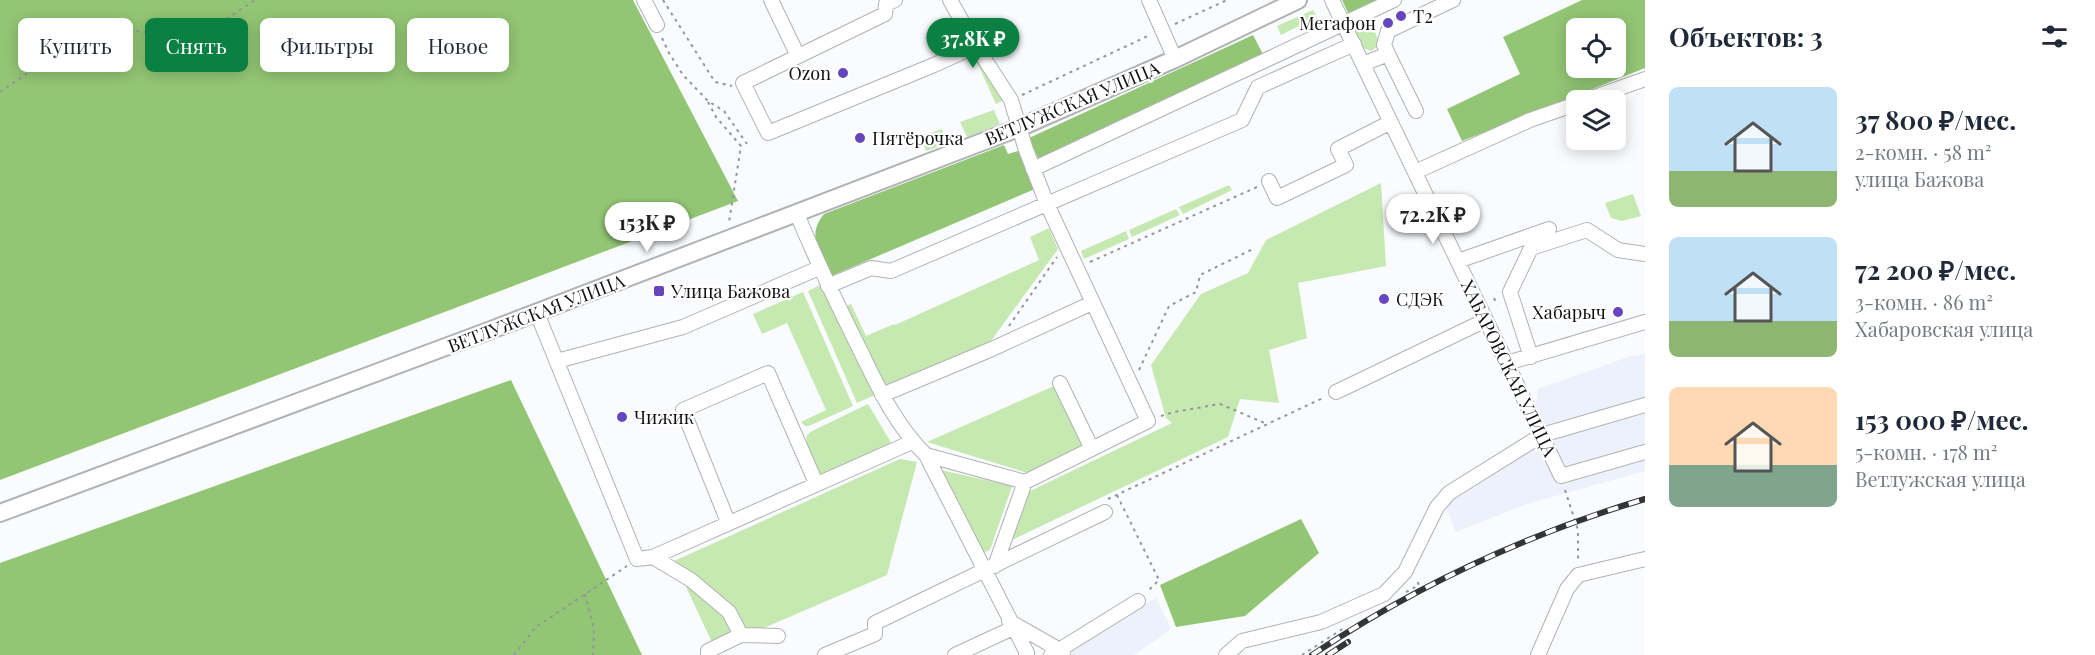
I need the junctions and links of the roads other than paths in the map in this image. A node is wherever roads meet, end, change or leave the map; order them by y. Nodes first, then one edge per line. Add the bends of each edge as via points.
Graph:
1 (644, 0) edge
2 (771, 0) edge
3 (895, 0) edge
4 (950, 0) edge
5 (1149, 0) edge
6 (1298, 0) edge
7 (1332, 0) edge
8 (1394, 0) edge
9 (1453, 0) edge
10 (1344, 24) junction
11 (657, 25) road end
12 (1354, 44) junction
13 (976, 46) junction
14 (1388, 54) junction
15 (798, 56) junction
16 (1175, 59) junction
17 (1364, 64) junction
18 (1645, 79) edge
19 (1614, 90) edge
20 (1566, 107) edge
21 (1416, 111) dead end
22 (1391, 122) junction
23 (1021, 127) junction
24 (1033, 169) junction
25 (1415, 172) junction
26 (1269, 181) road end
27 (1047, 204) junction
28 (797, 214) junction
29 (1549, 229) dead end
30 (1645, 254) edge
31 (1458, 261) junction
32 (819, 268) junction
33 (828, 286) junction
34 (1092, 303) junction
35 (537, 313) junction
36 (1486, 320) junction
37 (1645, 322) edge
38 (1531, 357) junction
39 (557, 361) junction
40 (1507, 363) junction
41 (1060, 383) dead end
42 (1336, 392) road end
43 (882, 394) junction
44 (1645, 405) edge
45 (1542, 435) junction
46 (912, 442) junction
47 (1092, 449) junction
48 (1645, 452) edge
49 (926, 455) junction
50 (1025, 482) junction
51 (816, 483) junction
52 (1106, 506) road end
53 (0, 513) edge
54 (728, 522) junction
55 (654, 557) junction
56 (1645, 559) edge
57 (989, 569) junction
58 (1138, 602) road end
59 (1011, 624) junction
60 (741, 635) junction
61 (778, 636) dead end
62 (1057, 653) edge
63 (708, 655) edge
64 (825, 655) edge
65 (956, 655) edge
66 (1026, 655) edge
67 (1226, 655) edge
68 (1538, 655) edge

1 - 11 street
2 - 15 street
3 - 15 street via 886,4 885,14
4 - 13 street
5 - 16 street
6 - 16 main road, ВЕТЛУЖСКАЯ УЛИЦА
7 - 10 street, ХАБАРОВСКАЯ УЛИЦА
8 - 10 street
9 - 14 street via 1388,31 1384,45
10 - 12 street, ХАБАРОВСКАЯ УЛИЦА
10 - 24 street
12 - 17 street, ХАБАРОВСКАЯ УЛИЦА
12 - 27 street via 1258,87 1242,120
13 - 15 street via 768,133 743,83
13 - 23 street via 1011,100
14 - 17 street
14 - 21 street
16 - 23 main road, ВЕТЛУЖСКАЯ УЛИЦА
17 - 22 street, ХАБАРОВСКАЯ УЛИЦА
18 - 19 street
20 - 25 street
22 - 25 street, ХАБАРОВСКАЯ УЛИЦА
22 - 26 street via 1338,148 1346,165 1277,198
23 - 24 street
23 - 28 main road, ВЕТЛУЖСКАЯ УЛИЦА
24 - 27 street
25 - 31 street, ХАБАРОВСКАЯ УЛИЦА
27 - 33 street via 891,271 871,268
27 - 34 street
28 - 32 street
28 - 35 main road, ВЕТЛУЖСКАЯ УЛИЦА
29 - 31 street
30 - 38 street via 1618,250 1587,230 1530,248 1510,292
31 - 36 street, ХАБАРОВСКАЯ УЛИЦА
32 - 33 street
32 - 39 street via 683,327
33 - 43 street
34 - 43 street
34 - 47 street via 1148,421
35 - 39 street
35 - 53 main road, ВЕТЛУЖСКАЯ УЛИЦА
36 - 40 street, ХАБАРОВСКАЯ УЛИЦА
36 - 42 street
37 - 38 street
38 - 40 street
39 - 55 street via 637,559
40 - 45 street, ХАБАРОВСКАЯ УЛИЦА
41 - 47 street
43 - 46 street
44 - 45 street
45 - 48 street, ХАБАРОВСКАЯ УЛИЦА via 1561,476
45 - 67 street via 1449,493 1437,507 1405,572 1384,594 1321,622 1242,641
46 - 49 street
46 - 51 street
47 - 50 street
49 - 50 street
49 - 57 street
50 - 57 street
51 - 54 street
51 - 54 street via 768,373 683,410
52 - 57 street
54 - 55 street
55 - 60 street via 692,580 729,612
56 - 68 street via 1578,575 1567,589
57 - 59 street
57 - 64 street via 875,623 875,634
58 - 62 street
59 - 62 street
59 - 65 street
59 - 66 street
60 - 61 street
60 - 63 street via 708,651

